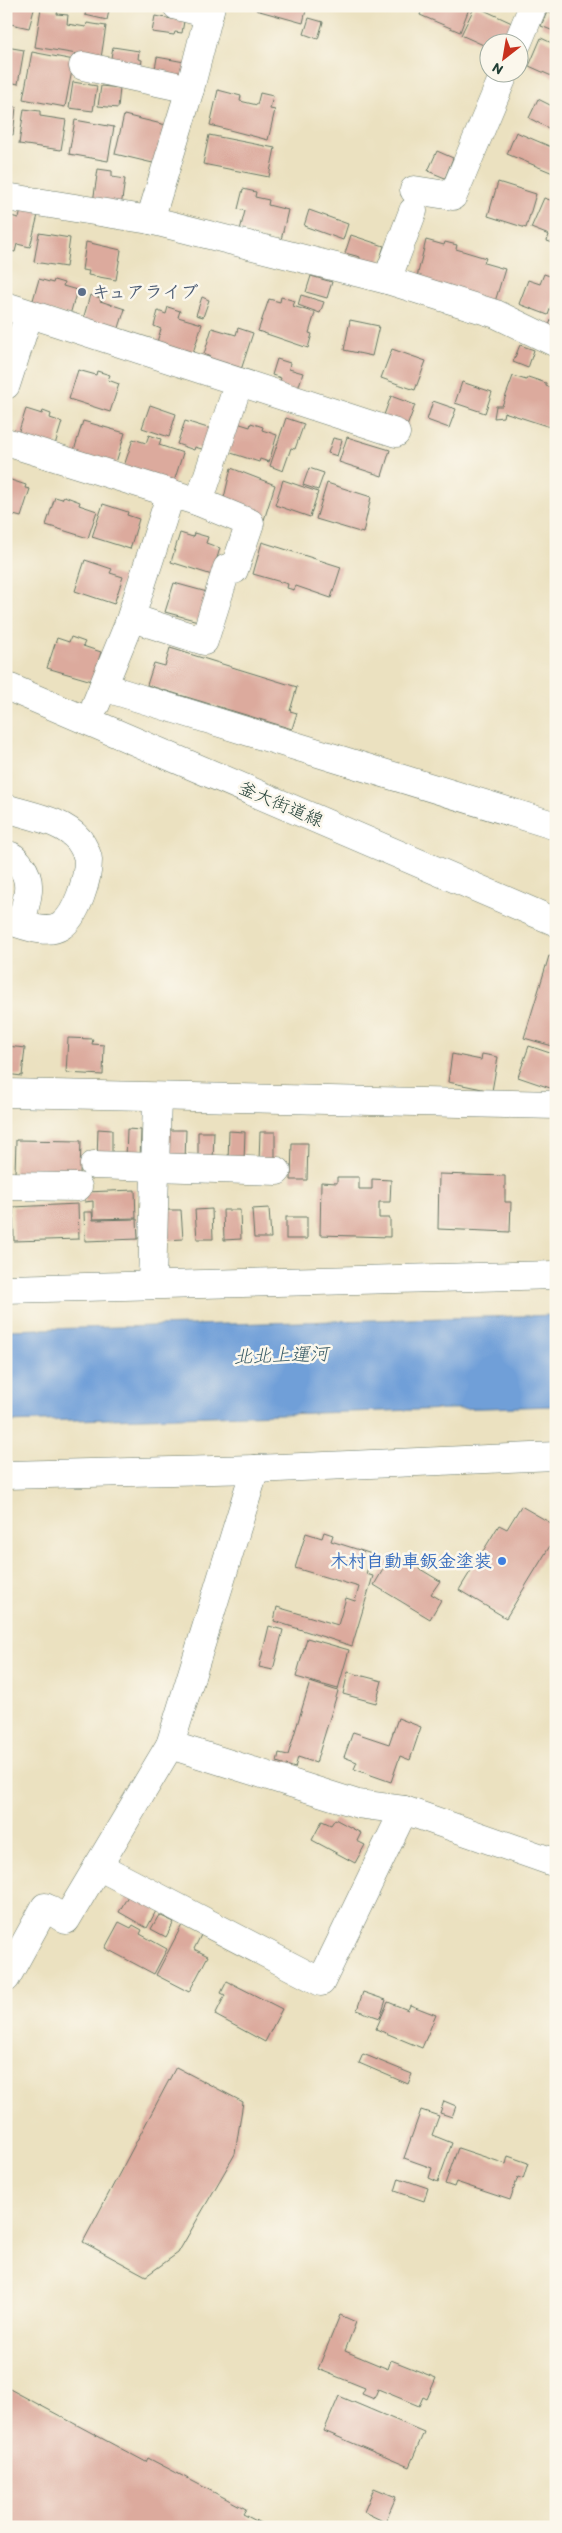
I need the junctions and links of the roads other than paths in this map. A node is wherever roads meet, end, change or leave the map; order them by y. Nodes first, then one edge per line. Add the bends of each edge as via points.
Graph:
1 (177, 6) edge
2 (533, 6) edge
3 (210, 10) edge
4 (522, 32) edge
5 (83, 66) dead end
6 (501, 82) edge
7 (190, 89) junction
8 (6, 197) edge
9 (150, 220) junction
10 (387, 280) junction
11 (18, 310) edge
12 (556, 343) edge
13 (239, 382) junction
14 (6, 385) edge
15 (396, 433) dead end
16 (6, 442) edge
17 (171, 493) junction
18 (199, 502) junction
19 (129, 623) junction
20 (6, 686) edge
21 (103, 687) junction
22 (89, 721) junction
23 (6, 808) edge
24 (556, 826) edge
25 (6, 854) edge
26 (14, 922) edge
27 (556, 922) edge
28 (6, 1093) edge
29 (157, 1097) junction
30 (556, 1105) edge
31 (94, 1165) dead end
32 (155, 1167) junction
33 (277, 1171) dead end
34 (6, 1186) edge
35 (78, 1187) dead end
36 (556, 1275) edge
37 (152, 1284) junction
38 (6, 1289) edge
39 (556, 1456) edge
40 (255, 1469) junction
41 (6, 1475) edge
42 (170, 1745) junction
43 (404, 1810) junction
44 (556, 1863) edge
45 (98, 1866) junction
46 (6, 1978) edge

1 - 3 street
2 - 4 street
3 - 7 street
5 - 7 street
6 - 10 street via 453,196 414,200
7 - 9 street
8 - 9 street
9 - 10 street
10 - 12 street via 496,314
11 - 13 street
11 - 14 street
13 - 15 street
13 - 18 street
16 - 17 street
17 - 18 street
17 - 19 street
18 - 19 street via 250,523 234,570 227,568 204,641 138,620
19 - 21 street
20 - 22 street, 釜大街道線
21 - 22 street
21 - 24 street
22 - 27 street, 釜大街道線
23 - 26 street via 63,826 79,840 88,859 80,897 72,914 61,926 46,930
25 - 26 street via 13,856 30,883
28 - 29 street
29 - 30 street
29 - 32 street
31 - 32 street
32 - 33 street
32 - 37 street
34 - 35 street
36 - 37 street
37 - 38 street
39 - 40 street
40 - 41 street
40 - 42 street
42 - 43 street via 358,1804
42 - 45 street
43 - 44 street
43 - 45 street via 320,1982
45 - 46 street via 66,1920 45,1907

